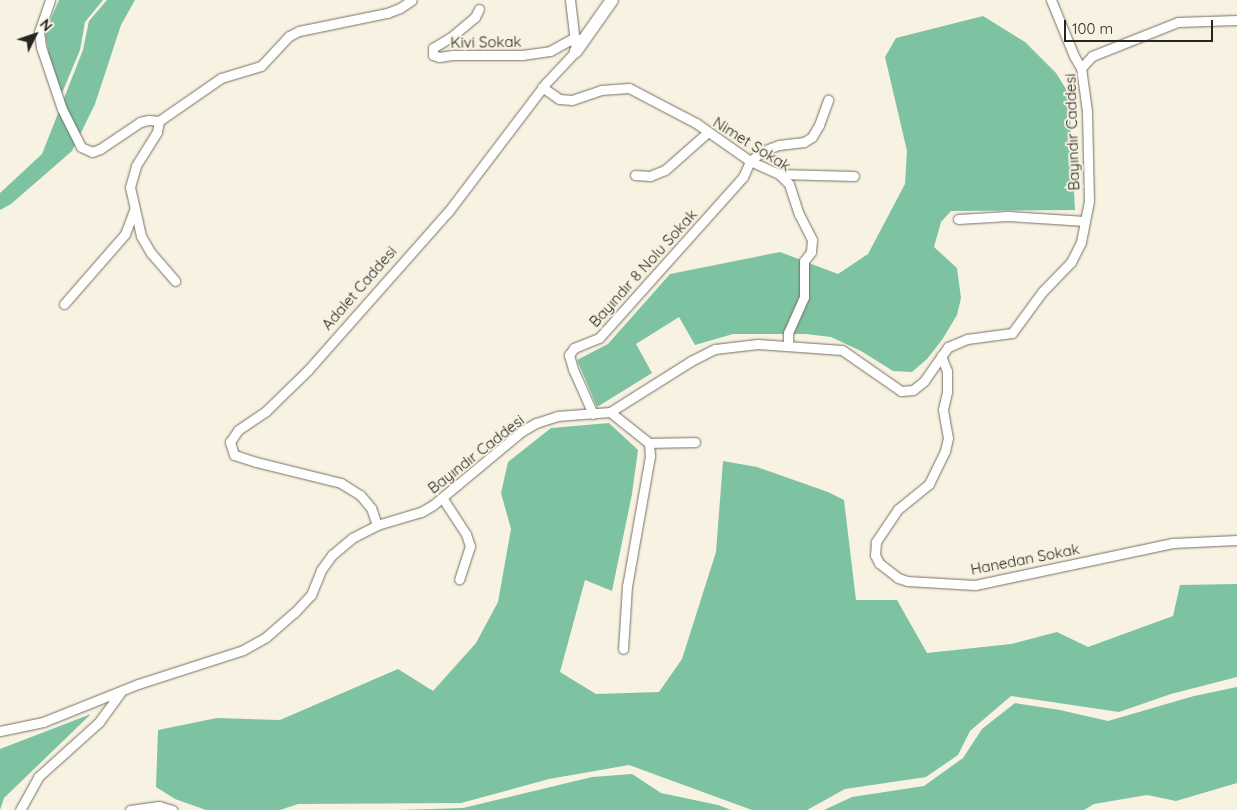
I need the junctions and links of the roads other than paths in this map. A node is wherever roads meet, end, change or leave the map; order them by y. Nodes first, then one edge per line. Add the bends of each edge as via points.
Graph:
1 (50, 0) edge
2 (412, 0) edge
3 (570, 0) edge
4 (612, 0) edge
5 (1051, 0) edge
6 (480, 9) dead end
7 (1237, 20) edge
8 (575, 37) junction
9 (576, 50) junction
10 (1081, 68) junction
11 (542, 87) junction
12 (828, 100) dead end
13 (158, 121) junction
14 (707, 133) junction
15 (750, 161) junction
16 (779, 174) junction
17 (635, 175) dead end
18 (854, 176) dead end
19 (134, 208) junction
20 (958, 219) dead end
21 (1085, 222) junction
22 (175, 281) dead end
23 (64, 304) dead end
24 (788, 346) junction
25 (941, 356) junction
26 (610, 412) junction
27 (593, 414) junction
28 (695, 442) dead end
29 (649, 444) junction
30 (443, 499) junction
31 (377, 525) junction
32 (1237, 540) edge
33 (459, 579) dead end
34 (623, 650) dead end
35 (122, 691) junction
36 (0, 731) edge
37 (20, 810) edge
38 (130, 810) edge
39 (172, 810) edge

1 - 13 street via 39,32 41,47 62,109 81,147 92,152 140,122
2 - 13 street via 387,14 299,31 289,36 261,66 221,78
3 - 8 street
4 - 9 street, Adalet Caddesi
5 - 10 street
6 - 8 street, Kivi Sokak via 452,38 433,48 433,55 522,56 550,51
7 - 10 street, Bayındır Caddesi via 1178,22 1092,56
8 - 9 street
9 - 11 street, Adalet Caddesi
10 - 21 street, Bayındır Caddesi via 1087,120 1089,202
11 - 14 street, Nimet Sokak via 559,99 572,100 601,90 629,88 696,123
11 - 31 street, Adalet Caddesi via 448,212 308,370 266,411 238,430 230,442 234,454 340,482 360,495 371,508
12 - 15 street via 812,137 804,142 770,148
13 - 19 street via 158,132 133,176 130,187
14 - 15 street, Nimet Sokak
14 - 17 street via 665,170 650,176
15 - 16 street, Nimet Sokak
15 - 27 street, Bayındır 8 Nolu Sokak via 743,177 714,211 599,338 574,348 568,354
16 - 18 street
16 - 24 street, Nimet Sokak via 789,184 812,240 811,252 804,261 804,297 788,333
19 - 22 street via 141,236 151,254
19 - 23 street via 125,234
20 - 21 street via 1008,216
21 - 25 street, Bayındır Caddesi via 1081,242 1071,262 1042,292 1012,333 967,339 948,347
24 - 25 street, Bayındır Caddesi via 842,350 901,391 913,390 924,381
24 - 26 street, Bayındır Caddesi via 758,344 715,349
25 - 32 street, Hanedan Sokak via 947,371 943,410 948,438 945,450 930,484 898,509 876,542 875,555 879,563 898,578 975,585 1173,542
26 - 27 street, Bayındır Caddesi
26 - 29 street
27 - 30 street, Bayındır Caddesi via 557,416 536,423
28 - 29 street
29 - 34 street via 650,456 627,586
30 - 31 street, Bayındır Caddesi via 421,512
30 - 33 street via 466,534 470,546
31 - 35 street, Bayındır Caddesi via 352,538 332,555 310,595 266,637 243,650
35 - 36 street, Bayındır Caddesi via 42,722
35 - 37 street via 99,722 38,777
38 - 39 street via 159,806

